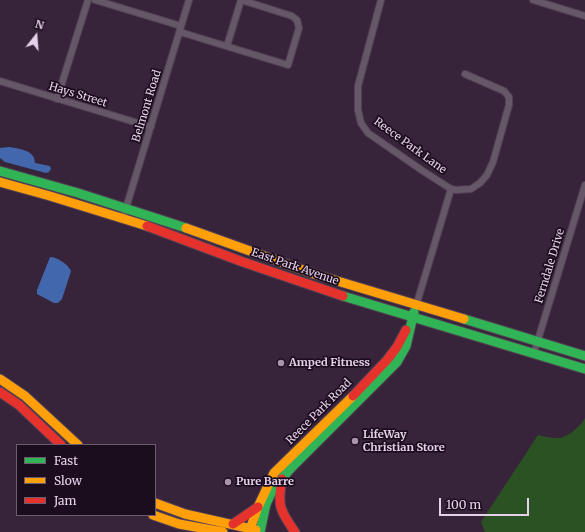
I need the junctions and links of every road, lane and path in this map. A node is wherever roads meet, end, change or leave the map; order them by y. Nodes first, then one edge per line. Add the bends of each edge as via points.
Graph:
1 (88, 0) edge
2 (95, 0) edge
3 (189, 0) edge
4 (241, 0) edge
5 (381, 0) edge
6 (533, 0) edge
7 (585, 16) edge
8 (181, 29) junction
9 (227, 46) junction
10 (465, 74) dead end
11 (0, 81) edge
12 (57, 98) junction
13 (151, 127) junction
14 (0, 171) edge
15 (0, 182) edge
16 (585, 188) edge
17 (451, 189) junction
18 (126, 208) junction
19 (123, 218) junction
20 (416, 306) junction
21 (413, 317) junction
22 (537, 341) junction
23 (534, 353) junction
24 (585, 356) edge
25 (585, 369) edge
26 (4, 381) edge
27 (1, 392) edge
28 (60, 444) edge
29 (77, 444) edge
30 (283, 476) junction
31 (156, 503) edge
32 (258, 507) junction
33 (170, 509) junction
34 (156, 516) edge
35 (166, 520) junction
36 (233, 524) junction
37 (250, 530) edge
38 (223, 532) edge
39 (262, 532) edge
40 (295, 532) edge

1 - 12 street
2 - 8 street
3 - 8 street, Belmont Road
4 - 9 street
4 - 9 street via 292,16 297,20 299,28 288,65
5 - 17 street, Reece Park Lane via 358,86 359,118 368,133
6 - 7 street
8 - 9 street
8 - 13 street, Belmont Road
10 - 17 street via 504,91 509,97 509,105 487,175 471,189
11 - 12 street, Hays Street
12 - 13 street, Hays Street
13 - 18 street, Belmont Road
14 - 18 main road, East Park Avenue
15 - 19 main road, East Park Avenue
16 - 22 street, Ferndale Drive
17 - 20 street, Reece Park Lane
18 - 19 street, Belmont Road
18 - 20 main road, East Park Avenue via 314,274
19 - 21 main road, East Park Avenue via 323,290
20 - 21 main road, Reece Park Road
20 - 22 main road, East Park Avenue
21 - 23 main road, East Park Avenue
21 - 30 main road, Reece Park Road via 406,346 397,362
21 - 32 main road, Reece Park Road via 392,355 274,473
22 - 23 street, Ferndale Drive
22 - 24 main road, East Park Avenue
23 - 25 main road, East Park Avenue
26 - 27 main road
26 - 29 main road via 26,396
27 - 28 main road via 19,405
30 - 39 main road, Reece Park Road via 269,496
30 - 40 main road via 279,493 280,510
31 - 33 main road
32 - 36 main road
32 - 37 main road, Reece Park Road
33 - 35 main road
33 - 36 main road
34 - 35 main road
35 - 38 main road
36 - 37 main road
37 - 39 main road

